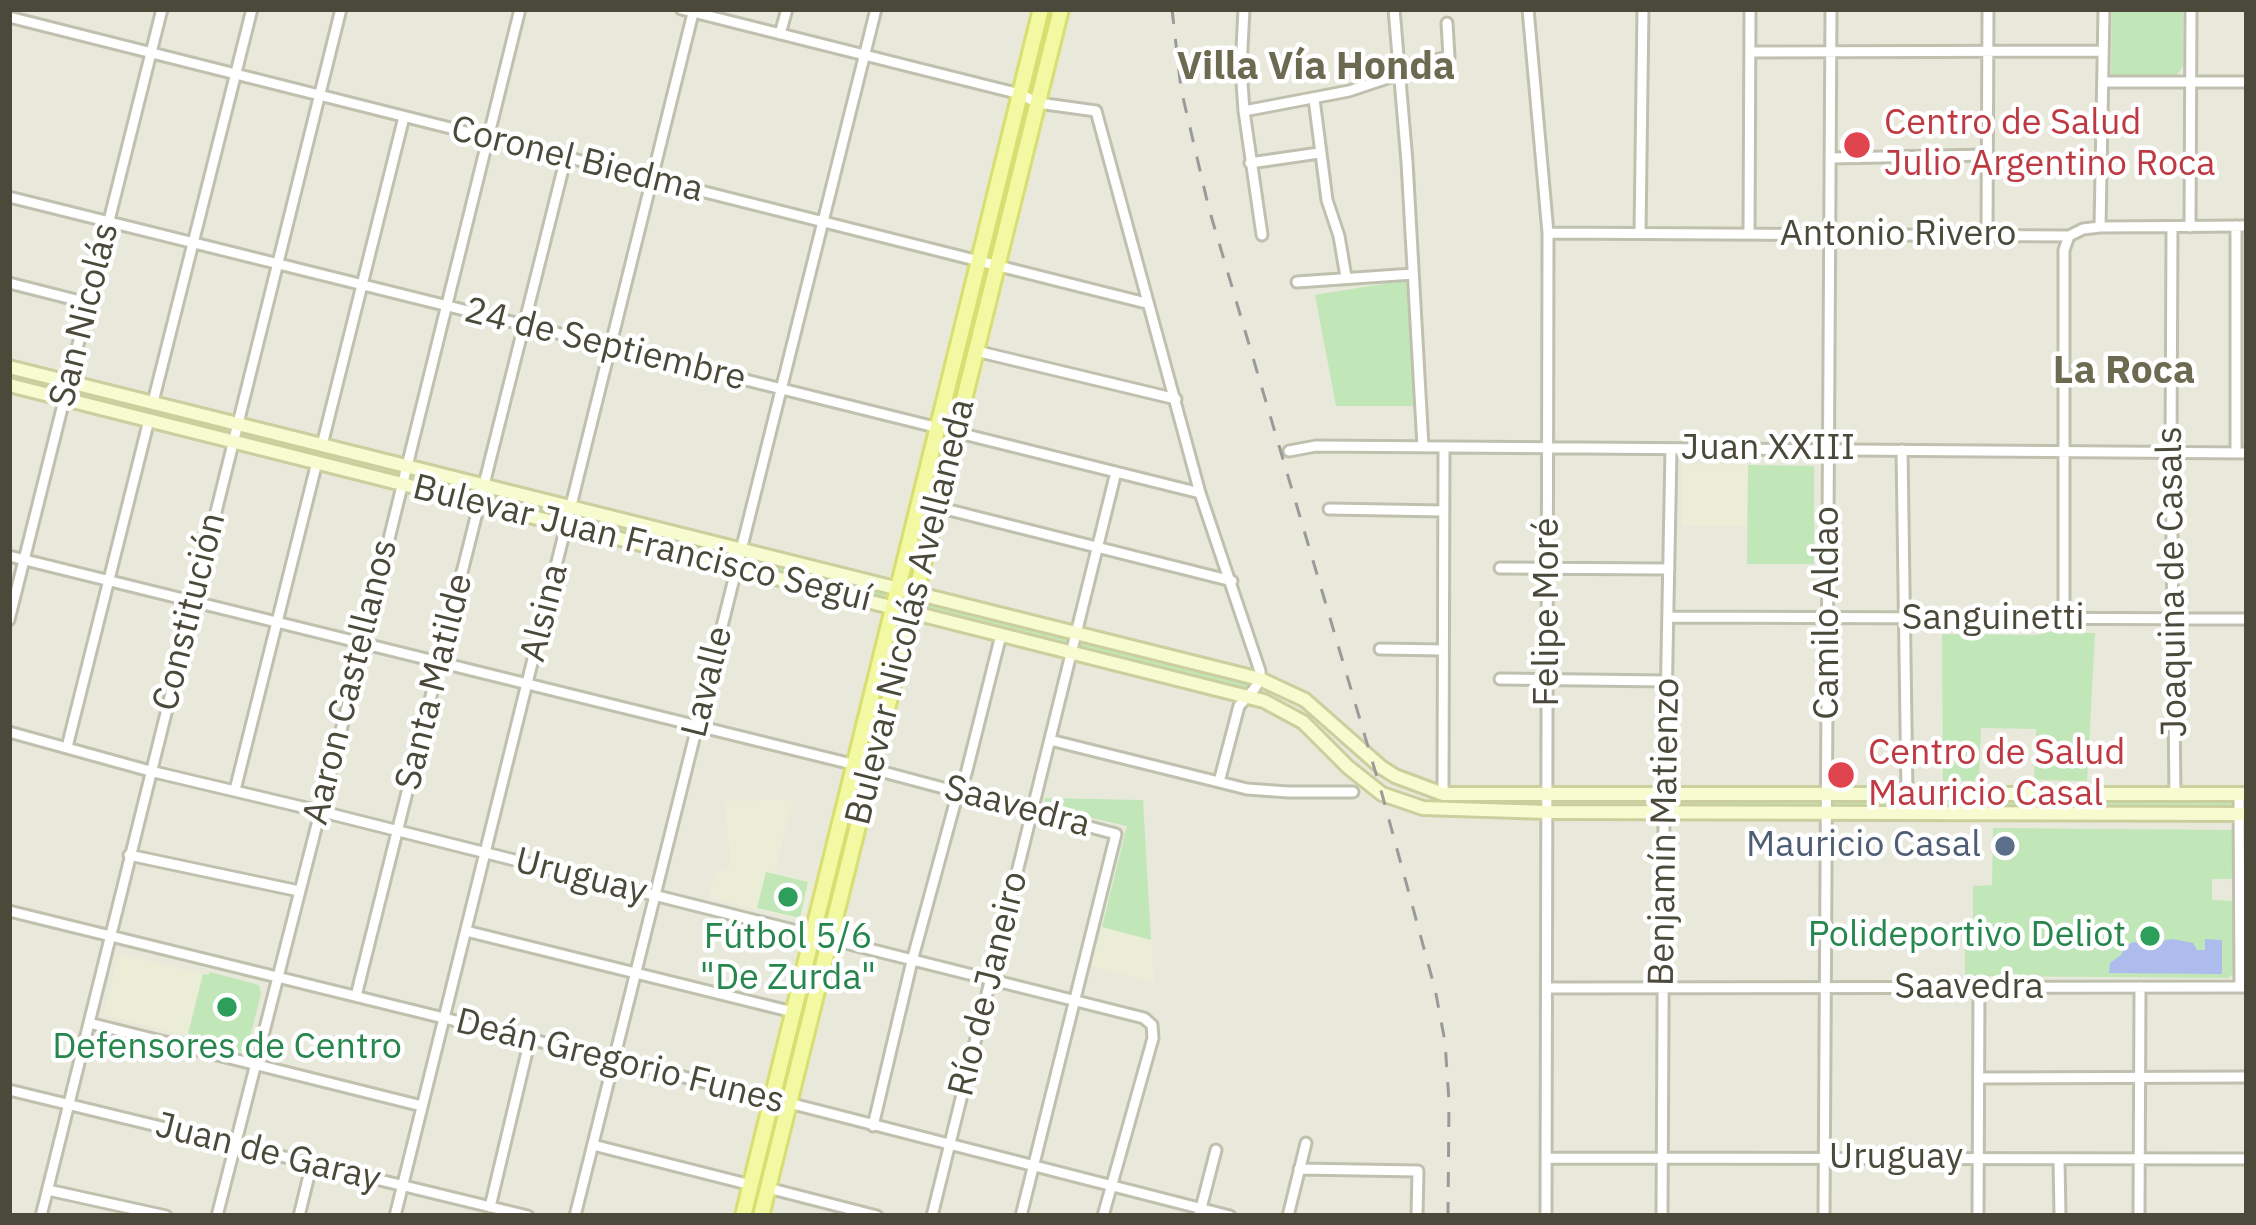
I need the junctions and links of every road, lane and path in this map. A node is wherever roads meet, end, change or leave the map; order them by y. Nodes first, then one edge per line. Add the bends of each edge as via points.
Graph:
1 (162, 9) edge
2 (252, 9) edge
3 (340, 9) edge
4 (520, 9) edge
5 (681, 9) edge
6 (787, 9) edge
7 (876, 9) edge
8 (1041, 9) edge
9 (1061, 9) edge
10 (1244, 9) edge
11 (1394, 9) edge
12 (1528, 9) edge
13 (1643, 9) edge
14 (1750, 9) edge
15 (1832, 9) edge
16 (1988, 9) edge
17 (2104, 9) edge
18 (2191, 9) edge
19 (694, 11) edge
20 (9, 17) edge
21 (1447, 23) dead end
22 (780, 34) junction
23 (2103, 51) junction
24 (152, 52) junction
25 (1750, 52) junction
26 (1831, 52) junction
27 (1988, 52) junction
28 (864, 55) junction
29 (1400, 74) junction
30 (236, 75) junction
31 (2103, 82) junction
32 (2191, 82) junction
33 (2247, 82) edge
34 (1020, 94) junction
35 (318, 95) junction
36 (1314, 99) junction
37 (1038, 103) junction
38 (1244, 111) junction
39 (404, 117) junction
40 (488, 138) junction
41 (1319, 154) junction
42 (1987, 155) junction
43 (566, 158) junction
44 (1831, 158) junction
45 (1250, 163) junction
46 (652, 179) junction
47 (9, 196) edge
48 (109, 221) junction
49 (823, 222) junction
50 (2100, 226) junction
51 (2172, 226) junction
52 (2241, 226) edge
53 (2190, 227) junction
54 (1548, 233) junction
55 (1640, 233) junction
56 (1749, 234) junction
57 (1262, 235) dead end
58 (1830, 235) junction
59 (1987, 236) junction
60 (2069, 236) junction
61 (194, 242) junction
62 (979, 261) junction
63 (277, 263) junction
64 (997, 266) junction
65 (1413, 274) junction
66 (1346, 277) junction
67 (1297, 282) dead end
68 (9, 284) edge
69 (362, 285) junction
70 (1146, 302) junction
71 (88, 303) junction
72 (446, 305) junction
73 (2241, 321) edge
74 (524, 325) junction
75 (610, 346) junction
76 (976, 351) junction
77 (9, 367) edge
78 (2241, 379) edge
79 (68, 381) junction
80 (9, 385) edge
81 (781, 388) junction
82 (64, 398) junction
83 (1176, 399) junction
84 (153, 403) junction
85 (149, 420) junction
86 (237, 424) junction
87 (938, 428) junction
88 (956, 432) junction
89 (234, 441) junction
90 (322, 445) junction
91 (1423, 447) junction
92 (1444, 447) junction
93 (1548, 448) junction
94 (1671, 449) junction
95 (1828, 450) junction
96 (1902, 450) junction
97 (1289, 451) dead end
98 (2063, 452) junction
99 (2170, 452) junction
100 (2241, 453) edge
101 (317, 462) junction
102 (406, 466) junction
103 (1116, 472) junction
104 (401, 483) junction
105 (484, 486) junction
106 (1200, 493) junction
107 (479, 503) junction
108 (571, 507) junction
109 (937, 507) junction
110 (1330, 509) dead end
111 (1444, 511) junction
112 (566, 525) junction
113 (1097, 547) junction
114 (740, 550) junction
115 (9, 556) edge
116 (24, 560) junction
117 (736, 568) junction
118 (1500, 568) dead end
119 (1548, 568) junction
120 (1669, 568) junction
121 (1232, 580) junction
122 (108, 581) junction
123 (898, 589) junction
124 (916, 593) junction
125 (193, 602) junction
126 (893, 607) junction
127 (911, 612) junction
128 (1668, 617) junction
129 (1828, 619) junction
130 (1904, 619) junction
131 (2064, 619) junction
132 (2247, 619) edge
133 (9, 620) edge
134 (2173, 620) junction
135 (277, 622) junction
136 (1075, 633) junction
137 (1000, 635) junction
138 (363, 644) junction
139 (1380, 649) dead end
140 (1443, 650) junction
141 (1070, 652) junction
142 (440, 663) junction
143 (1261, 679) junction
144 (1500, 679) dead end
145 (1548, 680) junction
146 (1667, 681) junction
147 (527, 684) junction
148 (1247, 697) junction
149 (697, 726) junction
150 (9, 732) edge
151 (1051, 740) junction
152 (67, 747) junction
153 (854, 765) junction
154 (872, 770) junction
155 (150, 771) junction
156 (1219, 782) junction
157 (235, 790) junction
158 (958, 792) junction
159 (1353, 792) dead end
160 (1826, 792) junction
161 (1907, 793) junction
162 (1443, 794) junction
163 (1548, 794) junction
164 (1665, 794) junction
165 (2175, 794) junction
166 (2243, 794) edge
167 (319, 811) junction
168 (1032, 812) junction
169 (1547, 812) junction
170 (1664, 812) junction
171 (1826, 813) junction
172 (2243, 814) edge
173 (398, 830) junction
174 (485, 853) junction
175 (129, 855) junction
176 (299, 891) junction
177 (655, 896) junction
178 (9, 911) edge
179 (466, 931) junction
180 (812, 935) junction
181 (109, 938) junction
182 (830, 940) junction
183 (913, 961) junction
184 (635, 973) junction
185 (277, 977) junction
186 (990, 980) junction
187 (2140, 987) junction
188 (2243, 987) edge
189 (1546, 988) junction
190 (1664, 988) junction
191 (1825, 988) junction
192 (1979, 988) junction
193 (356, 996) junction
194 (1075, 1001) junction
195 (794, 1012) junction
196 (444, 1018) junction
197 (89, 1023) junction
198 (530, 1039) junction
199 (614, 1060) junction
200 (255, 1064) junction
201 (1979, 1078) junction
202 (2140, 1078) junction
203 (2247, 1078) edge
204 (9, 1090) edge
205 (772, 1099) junction
206 (789, 1103) junction
207 (69, 1106) junction
208 (422, 1106) junction
209 (873, 1126) junction
210 (1306, 1143) dead end
211 (235, 1144) junction
212 (950, 1144) junction
213 (593, 1145) junction
214 (1216, 1150) dead end
215 (1546, 1158) junction
216 (1978, 1158) junction
217 (1663, 1159) junction
218 (1824, 1159) junction
219 (2059, 1159) junction
220 (2139, 1159) junction
221 (2247, 1160) edge
222 (312, 1163) junction
223 (1034, 1166) junction
224 (1299, 1169) junction
225 (403, 1185) junction
226 (751, 1185) junction
227 (1110, 1185) junction
228 (768, 1188) junction
229 (48, 1190) junction
230 (490, 1207) junction
231 (1200, 1212) edge
232 (41, 1216) edge
233 (166, 1216) edge
234 (217, 1216) edge
235 (299, 1216) edge
236 (395, 1216) edge
237 (528, 1216) edge
238 (575, 1216) edge
239 (743, 1216) edge
240 (761, 1216) edge
241 (877, 1216) edge
242 (932, 1216) edge
243 (1022, 1216) edge
244 (1102, 1216) edge
245 (1230, 1216) edge
246 (1288, 1216) edge
247 (1417, 1216) edge
248 (1546, 1216) edge
249 (1662, 1216) edge
250 (1824, 1216) edge
251 (1978, 1216) edge
252 (2060, 1216) edge
253 (2139, 1216) edge

1 - 24 street, San Nicolás
2 - 30 street
3 - 35 street, Constitución
4 - 40 street, Aaron Castellanos
5 - 19 street
6 - 22 street
7 - 28 street, Lavalle
8 - 34 main road, Bulevar Nicolás Avellaneda
9 - 37 main road, Bulevar Nicolás Avellaneda
10 - 38 street
11 - 29 street
12 - 54 street, Felipe Moré
13 - 55 street
14 - 25 street
15 - 26 street, Camilo Aldao
16 - 27 street
17 - 23 street
18 - 32 street
19 - 22 street
19 - 46 street, Alsina
20 - 24 street, Coronel Biedma
21 - 29 street via 1449,58 1407,65
22 - 28 street
23 - 27 street
23 - 31 street
24 - 30 street, Coronel Biedma
24 - 48 street, San Nicolás
25 - 26 street
25 - 56 street
26 - 27 street
26 - 44 street, Camilo Aldao
27 - 42 street
28 - 34 street
28 - 49 street, Lavalle
29 - 36 street
29 - 65 street
30 - 35 street, Coronel Biedma
30 - 61 street
31 - 32 street
31 - 50 street
32 - 33 street
32 - 53 street
34 - 37 street
34 - 62 main road, Bulevar Nicolás Avellaneda
35 - 39 street, Coronel Biedma
35 - 63 street, Constitución
36 - 38 street
36 - 41 street
37 - 64 main road, Bulevar Nicolás Avellaneda
37 - 70 street via 1096,111
38 - 45 street
39 - 40 street, Coronel Biedma
39 - 69 street
40 - 43 street, Coronel Biedma
40 - 72 street, Aaron Castellanos
41 - 45 street
41 - 66 street
42 - 44 street
42 - 59 street
43 - 46 street, Coronel Biedma
43 - 74 street, Santa Matilde
44 - 58 street, Camilo Aldao
45 - 57 street
46 - 49 street, Coronel Biedma
46 - 75 street, Alsina
47 - 48 street, 24 de Septiembre
48 - 61 street, 24 de Septiembre
48 - 71 street, San Nicolás
49 - 62 street, Coronel Biedma
49 - 81 street, Lavalle
50 - 51 street, Antonio Rivero
50 - 60 street, Antonio Rivero
51 - 53 street, Antonio Rivero
51 - 99 street, Joaquina de Casals
52 - 53 street, Antonio Rivero
52 - 73 street
54 - 55 street, Antonio Rivero
54 - 93 street, Felipe Moré
55 - 56 street, Antonio Rivero
56 - 58 street, Antonio Rivero
58 - 59 street, Antonio Rivero
58 - 95 street, Camilo Aldao
59 - 60 street, Antonio Rivero
60 - 98 street
61 - 63 street, 24 de Septiembre
61 - 84 street
62 - 64 street, Coronel Biedma
62 - 87 main road, Bulevar Nicolás Avellaneda
63 - 69 street, 24 de Septiembre
63 - 86 street, Constitución
64 - 70 street, Coronel Biedma
64 - 76 main road, Bulevar Nicolás Avellaneda
65 - 66 street
65 - 91 street
66 - 67 street
68 - 71 street
69 - 72 street, 24 de Septiembre
69 - 90 street
70 - 83 street
71 - 79 street, San Nicolás
72 - 74 street, 24 de Septiembre
72 - 102 street, Aaron Castellanos
73 - 78 street
74 - 75 street, 24 de Septiembre
74 - 105 street, Santa Matilde
75 - 81 street, 24 de Septiembre
75 - 108 street, Alsina
76 - 83 street
76 - 88 main road, Bulevar Nicolás Avellaneda
77 - 79 main road, Bulevar Juan Francisco Seguí
78 - 100 street
79 - 82 street, San Nicolás
79 - 84 main road, Bulevar Juan Francisco Seguí
80 - 82 main road, Bulevar Juan Francisco Seguí
81 - 87 street, 24 de Septiembre
81 - 114 street, Lavalle
82 - 85 main road, Bulevar Juan Francisco Seguí
82 - 116 street, San Nicolás
83 - 106 street
84 - 86 main road, Bulevar Juan Francisco Seguí
85 - 89 main road, Bulevar Juan Francisco Seguí
85 - 122 street
86 - 89 street, Constitución
86 - 90 main road, Bulevar Juan Francisco Seguí
87 - 88 street, 24 de Septiembre
87 - 123 main road, Bulevar Nicolás Avellaneda
88 - 103 street, 24 de Septiembre
88 - 109 main road, Bulevar Nicolás Avellaneda
89 - 101 main road, Bulevar Juan Francisco Seguí
89 - 125 street, Constitución
90 - 102 main road, Bulevar Juan Francisco Seguí
91 - 92 street, Juan XXIII
91 - 97 street, Juan XXIII
92 - 93 street, Juan XXIII
92 - 111 street
93 - 94 street, Juan XXIII
93 - 119 street, Felipe Moré
94 - 95 street, Juan XXIII
94 - 120 street, Benjamín Matienzo
95 - 96 street, Juan XXIII
95 - 129 street, Camilo Aldao
96 - 98 street, Juan XXIII
96 - 130 street
98 - 99 street, Juan XXIII
98 - 131 street
99 - 100 street, Juan XXIII
99 - 134 street, Joaquina de Casals
101 - 104 main road, Bulevar Juan Francisco Seguí
101 - 135 street
102 - 104 street, Aaron Castellanos
102 - 105 main road, Bulevar Juan Francisco Seguí
103 - 106 street, 24 de Septiembre
103 - 113 street, Río de Janeiro
104 - 107 main road, Bulevar Juan Francisco Seguí
104 - 138 street, Aaron Castellanos
105 - 107 street, Santa Matilde
105 - 108 main road, Bulevar Juan Francisco Seguí
106 - 121 street
107 - 112 main road, Bulevar Juan Francisco Seguí
107 - 142 street, Santa Matilde
108 - 112 street, Alsina
108 - 114 main road, Bulevar Juan Francisco Seguí
109 - 113 street
109 - 124 main road, Bulevar Nicolás Avellaneda
110 - 111 street
111 - 140 street
112 - 117 main road, Bulevar Juan Francisco Seguí
112 - 147 street, Alsina
113 - 121 street
113 - 136 street, Río de Janeiro
114 - 117 street, Lavalle
114 - 123 main road, Bulevar Juan Francisco Seguí
115 - 116 street, Saavedra
116 - 122 street, Saavedra
116 - 133 street, San Nicolás
117 - 126 main road, Bulevar Juan Francisco Seguí
117 - 149 street, Lavalle
118 - 119 street
119 - 120 street
119 - 145 street, Felipe Moré
120 - 128 street, Benjamín Matienzo
121 - 143 street
122 - 125 street, Saavedra
122 - 152 street
123 - 124 main road, Bulevar Juan Francisco Seguí
123 - 126 main road, Bulevar Nicolás Avellaneda
124 - 127 main road, Bulevar Nicolás Avellaneda
124 - 136 main road, Bulevar Juan Francisco Seguí
125 - 135 street, Saavedra
125 - 155 street, Constitución
126 - 127 main road, Bulevar Juan Francisco Seguí
126 - 153 main road, Bulevar Nicolás Avellaneda
127 - 137 main road, Bulevar Juan Francisco Seguí
127 - 154 main road, Bulevar Nicolás Avellaneda
128 - 129 street, Sanguinetti
128 - 146 street, Benjamín Matienzo
129 - 130 street, Sanguinetti
129 - 160 street, Camilo Aldao
130 - 131 street, Sanguinetti
130 - 161 street
131 - 134 street, Sanguinetti
132 - 134 street, Sanguinetti
134 - 165 street, Joaquina de Casals
135 - 138 street, Saavedra
135 - 157 street
136 - 141 street, Río de Janeiro
136 - 143 main road, Bulevar Juan Francisco Seguí
137 - 141 main road, Bulevar Juan Francisco Seguí
137 - 158 street
138 - 142 street, Saavedra
138 - 167 street, Aaron Castellanos
139 - 140 street
140 - 162 street
141 - 148 main road, Bulevar Juan Francisco Seguí
141 - 151 street, Río de Janeiro
142 - 147 street, Saavedra
142 - 173 street, Santa Matilde
143 - 148 street
143 - 162 main road, Bulevar Juan Francisco Seguí via 1304,700 1395,776
144 - 145 street
145 - 146 street
145 - 163 street, Felipe Moré
146 - 164 street, Benjamín Matienzo
147 - 149 street, Saavedra
147 - 174 street, Alsina
148 - 156 street
148 - 169 main road, Bulevar Juan Francisco Seguí via 1303,722 1392,799 1439,810
149 - 153 street, Saavedra
149 - 177 street, Lavalle
150 - 152 street, Uruguay
151 - 156 street
151 - 168 street, Río de Janeiro
152 - 155 street, Uruguay
153 - 154 street, Saavedra
153 - 180 main road, Bulevar Nicolás Avellaneda
154 - 158 street, Saavedra
154 - 182 main road, Bulevar Nicolás Avellaneda
155 - 157 street, Uruguay
155 - 175 street, Constitución
156 - 159 street via 1263,792
157 - 167 street, Uruguay
158 - 168 street, Saavedra
158 - 183 street
160 - 161 main road, Bulevar Juan Francisco Seguí
160 - 164 main road, Bulevar Juan Francisco Seguí
160 - 171 street, Camilo Aldao
161 - 165 main road, Bulevar Juan Francisco Seguí
162 - 163 main road, Bulevar Juan Francisco Seguí
163 - 164 main road, Bulevar Juan Francisco Seguí
163 - 169 street, Felipe Moré
164 - 170 street, Benjamín Matienzo
165 - 166 main road, Bulevar Juan Francisco Seguí
166 - 172 street
167 - 173 street, Uruguay
167 - 176 street, Aaron Castellanos
168 - 186 street, Río de Janeiro
168 - 194 street, Saavedra via 1116,834
169 - 170 main road, Bulevar Juan Francisco Seguí
169 - 189 street, Felipe Moré
170 - 171 main road, Bulevar Juan Francisco Seguí
170 - 190 street, Benjamín Matienzo
171 - 172 main road, Bulevar Juan Francisco Seguí
171 - 191 street, Camilo Aldao
172 - 188 street
173 - 174 street, Uruguay
173 - 193 street, Santa Matilde
174 - 177 street, Uruguay
174 - 179 street, Alsina
175 - 176 street
175 - 181 street, Constitución
176 - 185 street, Aaron Castellanos
177 - 180 street, Uruguay
177 - 184 street, Lavalle
178 - 181 street, Deán Gregorio Funes
179 - 184 street
179 - 196 street, Alsina
180 - 182 street, Uruguay
180 - 195 main road, Bulevar Nicolás Avellaneda
181 - 185 street, Deán Gregorio Funes
181 - 197 street, Constitución
182 - 183 street, Uruguay
182 - 206 main road, Bulevar Nicolás Avellaneda
183 - 186 street, Uruguay
183 - 209 street
184 - 195 street
184 - 199 street, Lavalle
185 - 193 street, Deán Gregorio Funes
185 - 200 street, Aaron Castellanos
186 - 194 street, Uruguay
186 - 212 street, Río de Janeiro
187 - 188 street, Saavedra
187 - 192 street, Saavedra
187 - 202 street
189 - 190 street, Saavedra
189 - 215 street, Felipe Moré
190 - 191 street, Saavedra
190 - 217 street, Benjamín Matienzo
191 - 192 street, Saavedra
191 - 218 street, Camilo Aldao
192 - 201 street
193 - 196 street, Deán Gregorio Funes
194 - 223 street
194 - 227 street, Uruguay via 1152,1025
195 - 205 main road, Bulevar Nicolás Avellaneda
196 - 198 street, Deán Gregorio Funes
196 - 208 street, Alsina
197 - 200 street
197 - 207 street, Constitución
198 - 199 street, Deán Gregorio Funes
198 - 230 street
199 - 205 street, Deán Gregorio Funes
199 - 213 street, Lavalle
200 - 208 street
200 - 211 street, Aaron Castellanos
201 - 202 street
201 - 216 street
202 - 203 street
202 - 220 street
204 - 207 street, Juan de Garay
205 - 206 street, Deán Gregorio Funes
205 - 226 main road, Bulevar Nicolás Avellaneda
206 - 209 street, Deán Gregorio Funes
206 - 228 main road, Bulevar Nicolás Avellaneda
207 - 211 street, Juan de Garay
207 - 229 street, Constitución
208 - 225 street, Alsina
209 - 212 street, Deán Gregorio Funes
210 - 224 street
211 - 222 street, Juan de Garay
211 - 234 street, Aaron Castellanos
212 - 223 street, Deán Gregorio Funes
212 - 242 street, Río de Janeiro
213 - 226 street
213 - 238 street, Lavalle
214 - 231 street
215 - 217 street, Uruguay
215 - 248 street, Felipe Moré
216 - 218 street, Uruguay
216 - 219 street, Uruguay
216 - 251 street
217 - 218 street, Uruguay
217 - 249 street, Benjamín Matienzo
218 - 250 street, Camilo Aldao
219 - 220 street, Uruguay
219 - 252 street
220 - 221 street, Uruguay
220 - 253 street
222 - 225 street, Juan de Garay
222 - 235 street
223 - 227 street, Deán Gregorio Funes
223 - 243 street
224 - 246 street
224 - 247 street via 1418,1171
225 - 230 street, Juan de Garay
225 - 236 street, Alsina
226 - 239 main road, Bulevar Nicolás Avellaneda
227 - 231 street, Deán Gregorio Funes
227 - 244 street
228 - 240 main road, Bulevar Nicolás Avellaneda
228 - 241 street
229 - 232 street, Constitución
229 - 233 street
230 - 237 street, Juan de Garay
231 - 245 street, Deán Gregorio Funes

